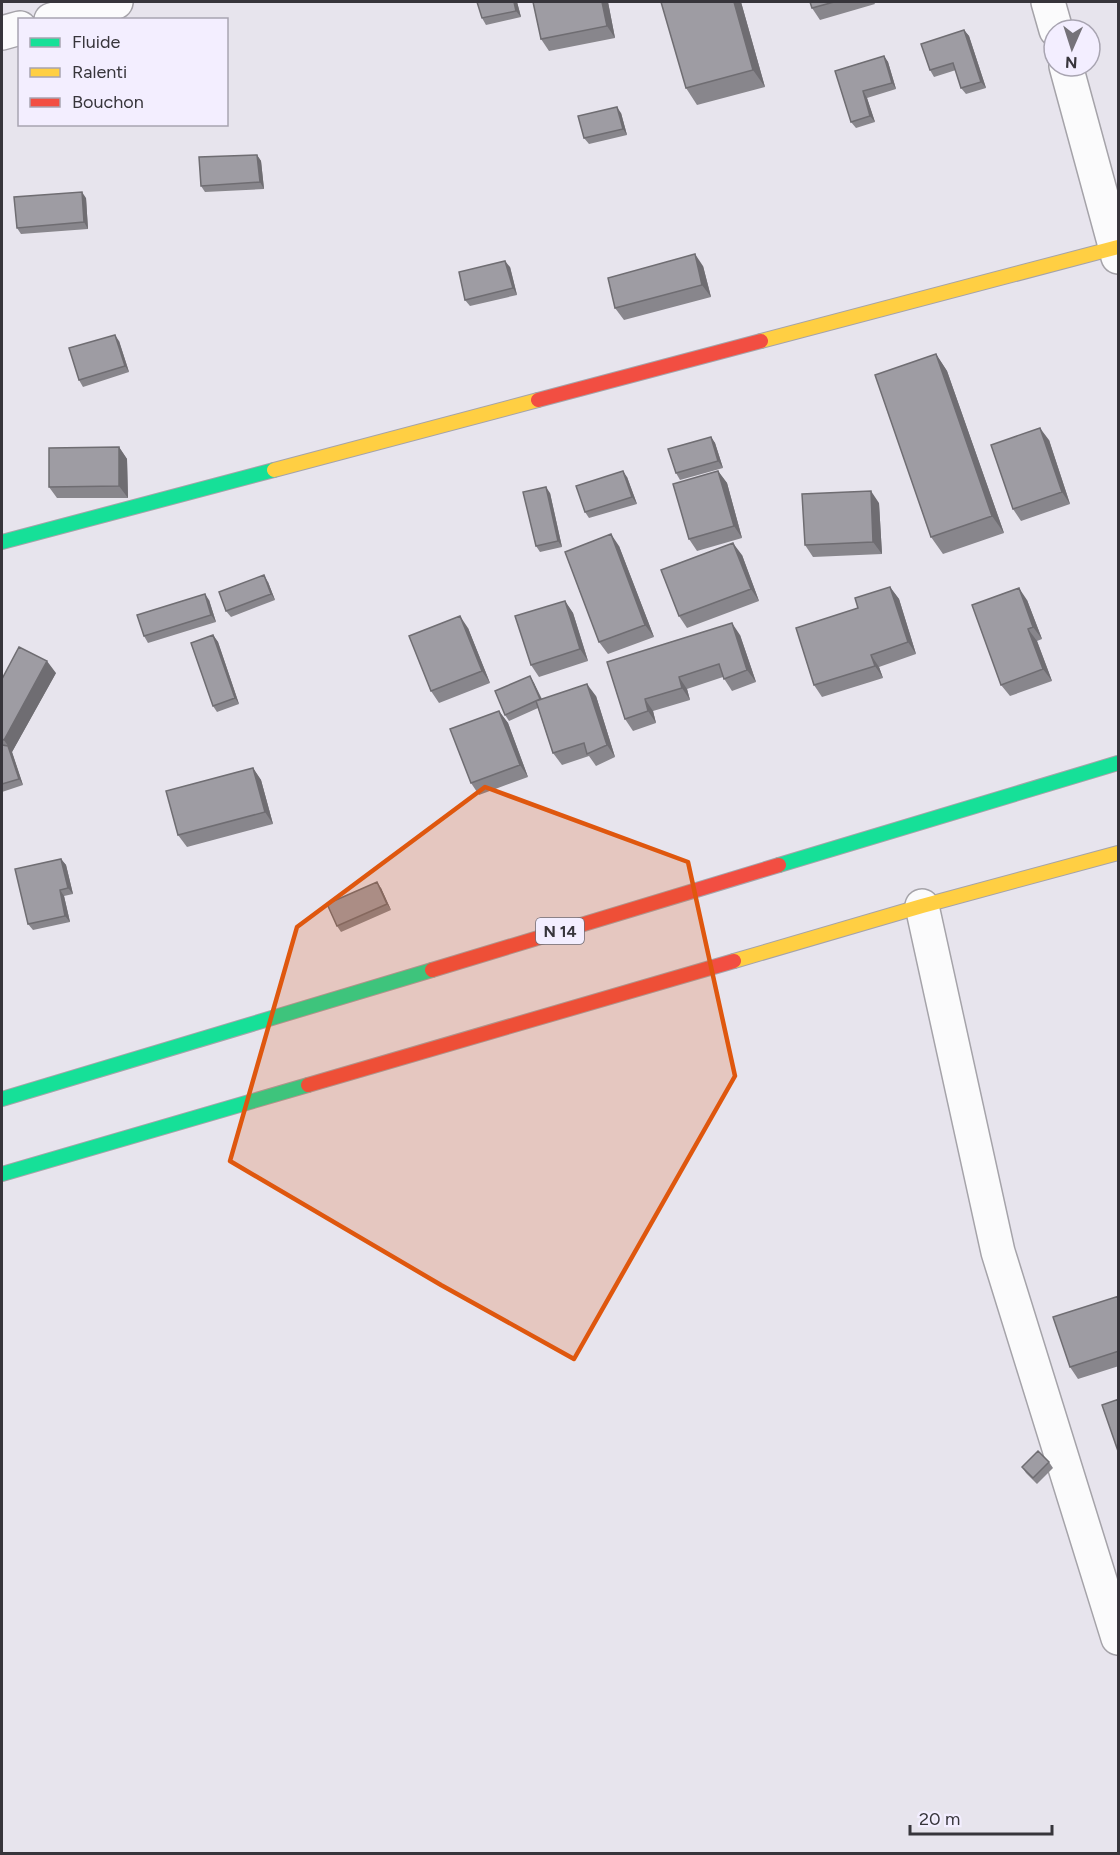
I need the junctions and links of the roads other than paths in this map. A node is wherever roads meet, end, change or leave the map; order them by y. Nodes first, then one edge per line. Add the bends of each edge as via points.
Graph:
1 (116, 2) edge
2 (1048, 2) edge
3 (58, 18) edge
4 (1053, 18) edge
5 (18, 29) edge
6 (2, 33) edge
7 (1069, 78) edge
8 (1118, 251) edge
9 (2, 542) edge
10 (1119, 763) edge
11 (1119, 853) edge
12 (922, 906) junction
13 (2, 1099) edge
14 (2, 1174) edge
15 (1119, 1638) edge

1 - 3 street
2 - 4 street
5 - 6 street
7 - 8 street
8 - 9 main road
10 - 13 main road, N 14
11 - 12 main road
12 - 14 main road
12 - 15 street via 998,1252

